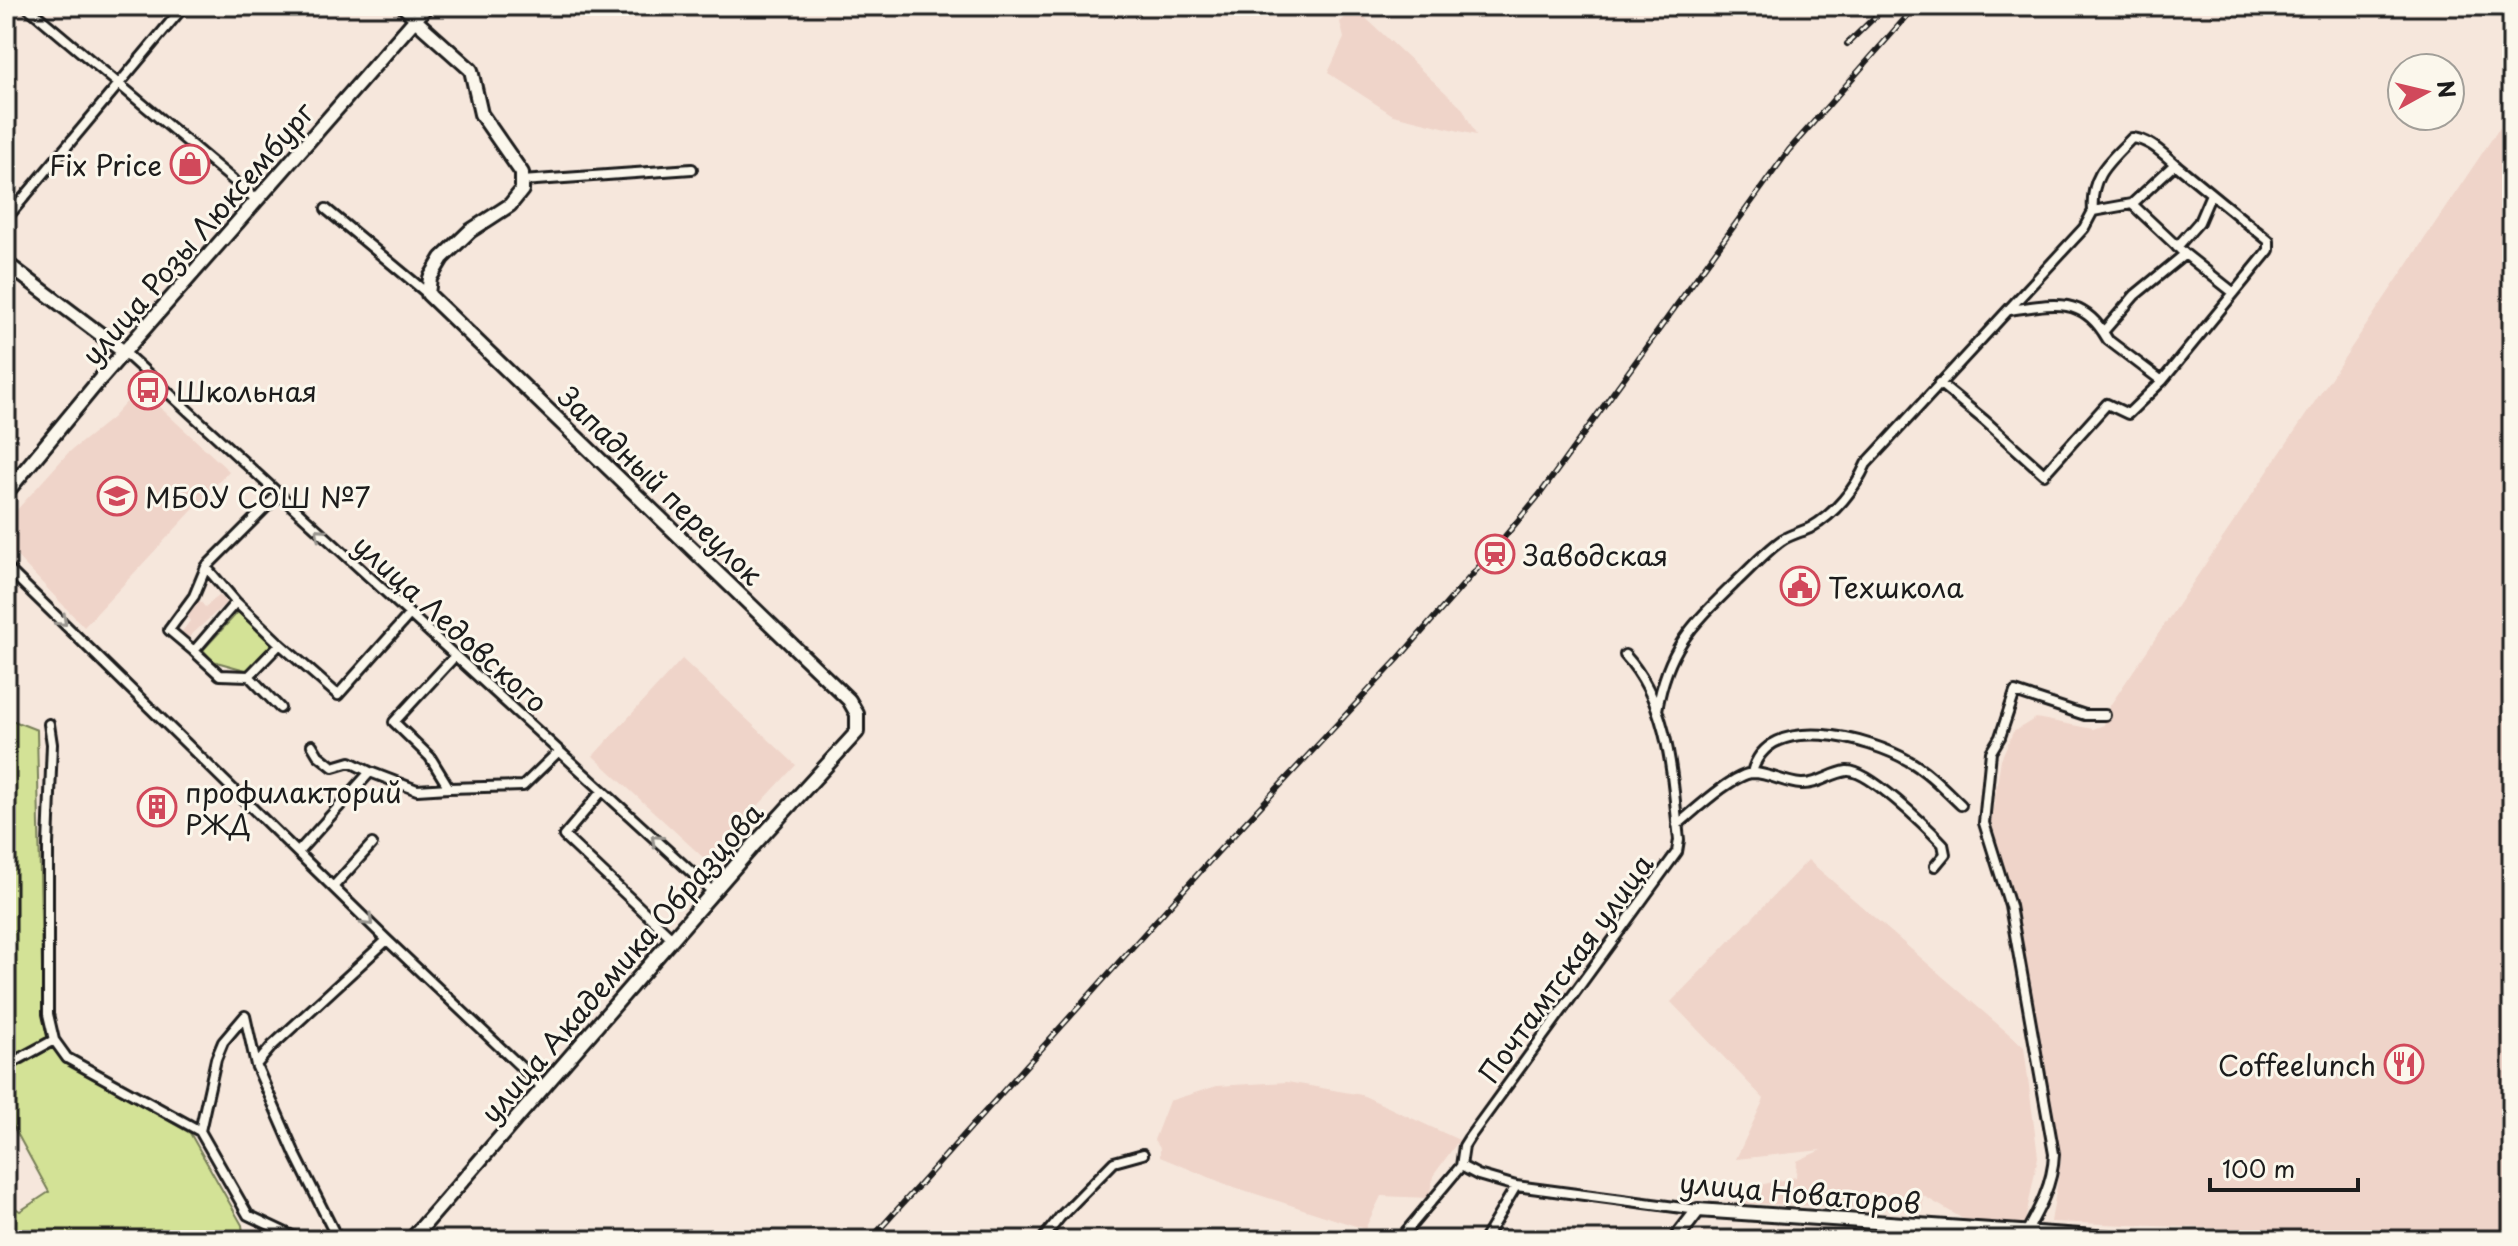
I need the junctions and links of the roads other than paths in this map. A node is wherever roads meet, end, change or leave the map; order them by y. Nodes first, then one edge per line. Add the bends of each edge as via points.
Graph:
1 (26, 6) edge
2 (184, 6) edge
3 (400, 6) edge
4 (427, 6) edge
5 (415, 20) junction
6 (120, 83) junction
7 (2175, 164) junction
8 (692, 169) dead end
9 (522, 181) junction
10 (2211, 194) junction
11 (258, 201) junction
12 (2132, 204) junction
13 (326, 209) dead end
14 (2093, 211) junction
15 (6, 219) edge
16 (2177, 247) junction
17 (2185, 254) junction
18 (6, 263) edge
19 (2234, 293) junction
20 (428, 294) junction
21 (2009, 310) junction
22 (2103, 332) junction
23 (124, 352) junction
24 (2162, 381) junction
25 (1939, 383) junction
26 (6, 493) edge
27 (278, 495) junction
28 (6, 567) edge
29 (206, 567) junction
30 (236, 602) junction
31 (409, 615) junction
32 (280, 644) junction
33 (194, 651) junction
34 (1625, 655) dead end
35 (455, 656) junction
36 (249, 676) junction
37 (280, 708) dead end
38 (1657, 710) junction
39 (857, 714) joint
40 (2105, 715) dead end
41 (49, 724) dead end
42 (312, 745) dead end
43 (559, 751) junction
44 (370, 772) junction
45 (1752, 773) junction
46 (449, 788) junction
47 (602, 791) junction
48 (1961, 805) dead end
49 (1677, 825) junction
50 (372, 844) dead end
51 (299, 851) junction
52 (1935, 866) dead end
53 (333, 887) junction
54 (714, 893) junction
55 (673, 939) junction
56 (387, 940) junction
57 (54, 1040) junction
58 (256, 1065) junction
59 (6, 1066) edge
60 (542, 1087) junction
61 (200, 1131) junction
62 (1143, 1154) dead end
63 (1461, 1166) junction
64 (1516, 1186) junction
65 (1698, 1210) junction
66 (2023, 1237) edge
67 (301, 1240) edge
68 (338, 1240) edge
69 (411, 1240) edge
70 (1042, 1240) edge
71 (1399, 1240) edge
72 (1484, 1240) edge
73 (1675, 1240) edge
74 (2140, 1240) edge

1 - 6 street
2 - 6 street
3 - 5 street
4 - 5 street, улица Розы Люксембург
5 - 9 street via 471,70 481,114 512,155
5 - 11 street, улица Розы Люксембург
6 - 11 street
6 - 15 street
7 - 10 street
7 - 12 street
7 - 14 street via 2148,141 2132,138 2094,183
8 - 9 street
9 - 20 street via 522,190 510,205 470,231 442,258
10 - 16 street via 2199,222
10 - 19 street via 2269,241 2269,250
11 - 23 street, улица Розы Люксембург
12 - 14 street
12 - 16 street
13 - 20 street
14 - 21 street via 2084,228
16 - 17 street
17 - 19 street
17 - 22 street via 2135,295
18 - 23 street
19 - 24 street
20 - 39 street, Западный переулок via 849,700
21 - 22 street via 2075,307
21 - 25 street
22 - 24 street
23 - 26 street, улица Розы Люксембург
23 - 27 street, улица Ледовского
24 - 25 street via 2128,414 2107,404 2044,474
25 - 38 street via 1866,464 1847,496 1821,521 1768,551 1686,632 1663,679
27 - 29 street
31 -> 27 street, улица Ледовского
28 -> 51 street
29 - 30 street
29 - 33 street via 194,596 169,630
30 - 32 street
30 - 33 street
31 - 32 street via 338,695
31 - 35 street, улица Ледовского
32 - 36 street
33 - 36 street via 220,675
34 - 38 street, Почтамтская улица via 1640,671
35 - 43 street, улица Ледовского
35 - 46 street via 394,722 430,757
36 - 37 street
38 - 49 street, Почтамтская улица
39 - 54 street, улица Академика Образцова via 857,732
40 - 66 street via 2085,715 2015,692 1991,752 1984,823 2010,906 2054,1154 2046,1195
41 - 57 street via 48,1014
42 - 44 street via 333,767 350,762
43 - 46 street via 523,786
43 - 47 street, улица Ледовского
44 - 46 street via 408,788
44 - 51 street
45 - 48 street via 1758,757 1773,743 1811,734 1837,736 1912,762
45 - 49 street via 1742,775
45 - 52 street via 1800,784 1845,771 1864,774 1943,844 1945,854
54 -> 47 street, улица Ледовского
47 - 55 street via 564,836
49 - 63 street, Почтамтская улица via 1677,852 1464,1146
50 - 53 street
51 - 53 street
53 -> 56 street
54 - 55 street, улица Академика Образцова
55 - 60 street, улица Академика Образцова
56 - 58 street
56 - 60 street
57 - 59 street
57 - 61 street via 67,1058
58 - 61 street via 245,1016 216,1059
58 - 68 street
60 - 69 street, улица Академика Образцова
61 - 67 street via 248,1215
62 - 70 street via 1114,1162
63 - 64 street, улица Новаторов
63 - 71 street, Почтамтская улица
64 - 65 street, улица Новаторов
64 - 72 street
65 - 66 street, улица Новаторов
65 - 73 street
66 - 74 street, улица Новаторов

